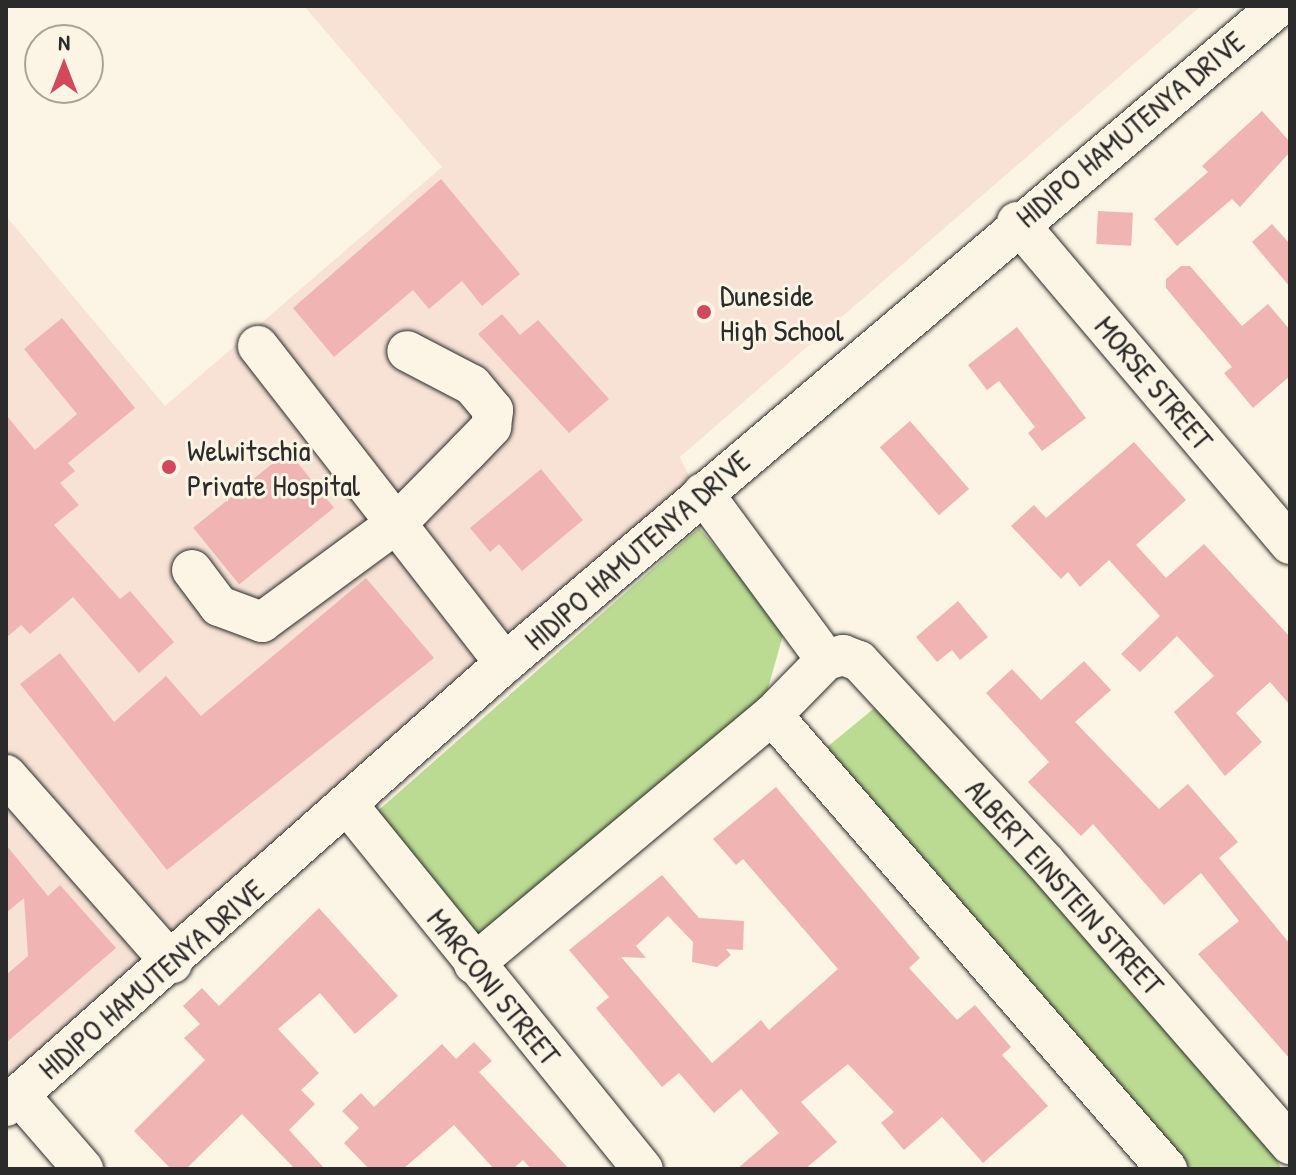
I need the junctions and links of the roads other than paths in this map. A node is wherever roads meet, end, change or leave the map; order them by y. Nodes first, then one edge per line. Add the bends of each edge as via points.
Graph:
1 (1279, 6) edge
2 (1017, 222) junction
3 (258, 346) dead end
4 (407, 351) dead end
5 (703, 493) junction
6 (397, 523) junction
7 (1290, 544) edge
8 (192, 570) dead end
9 (826, 660) junction
10 (505, 663) junction
11 (772, 715) junction
12 (6, 775) edge
13 (347, 804) junction
14 (172, 963) junction
15 (474, 964) junction
16 (12, 1101) edge
17 (1290, 1144) edge
18 (83, 1169) edge
19 (643, 1169) edge
20 (1167, 1169) edge

1 - 2 street, HIDIPO HAMUTENYA DRIVE
2 - 5 street, HIDIPO HAMUTENYA DRIVE
2 - 7 street, MORSE STREET
3 - 6 street
4 - 6 street via 472,385 493,410 491,427
5 - 9 street
5 - 10 street, HIDIPO HAMUTENYA DRIVE
6 - 8 street via 262,622 219,606
6 - 10 street
9 - 11 street
9 - 17 street, ALBERT EINSTEIN STREET via 843,655 859,661 1045,862
10 - 13 street, HIDIPO HAMUTENYA DRIVE
11 - 15 street
11 - 20 street
12 - 14 street
13 - 14 street, HIDIPO HAMUTENYA DRIVE
13 - 15 street, MARCONI STREET
14 - 16 street, HIDIPO HAMUTENYA DRIVE
15 - 19 street, MARCONI STREET
16 - 18 street

